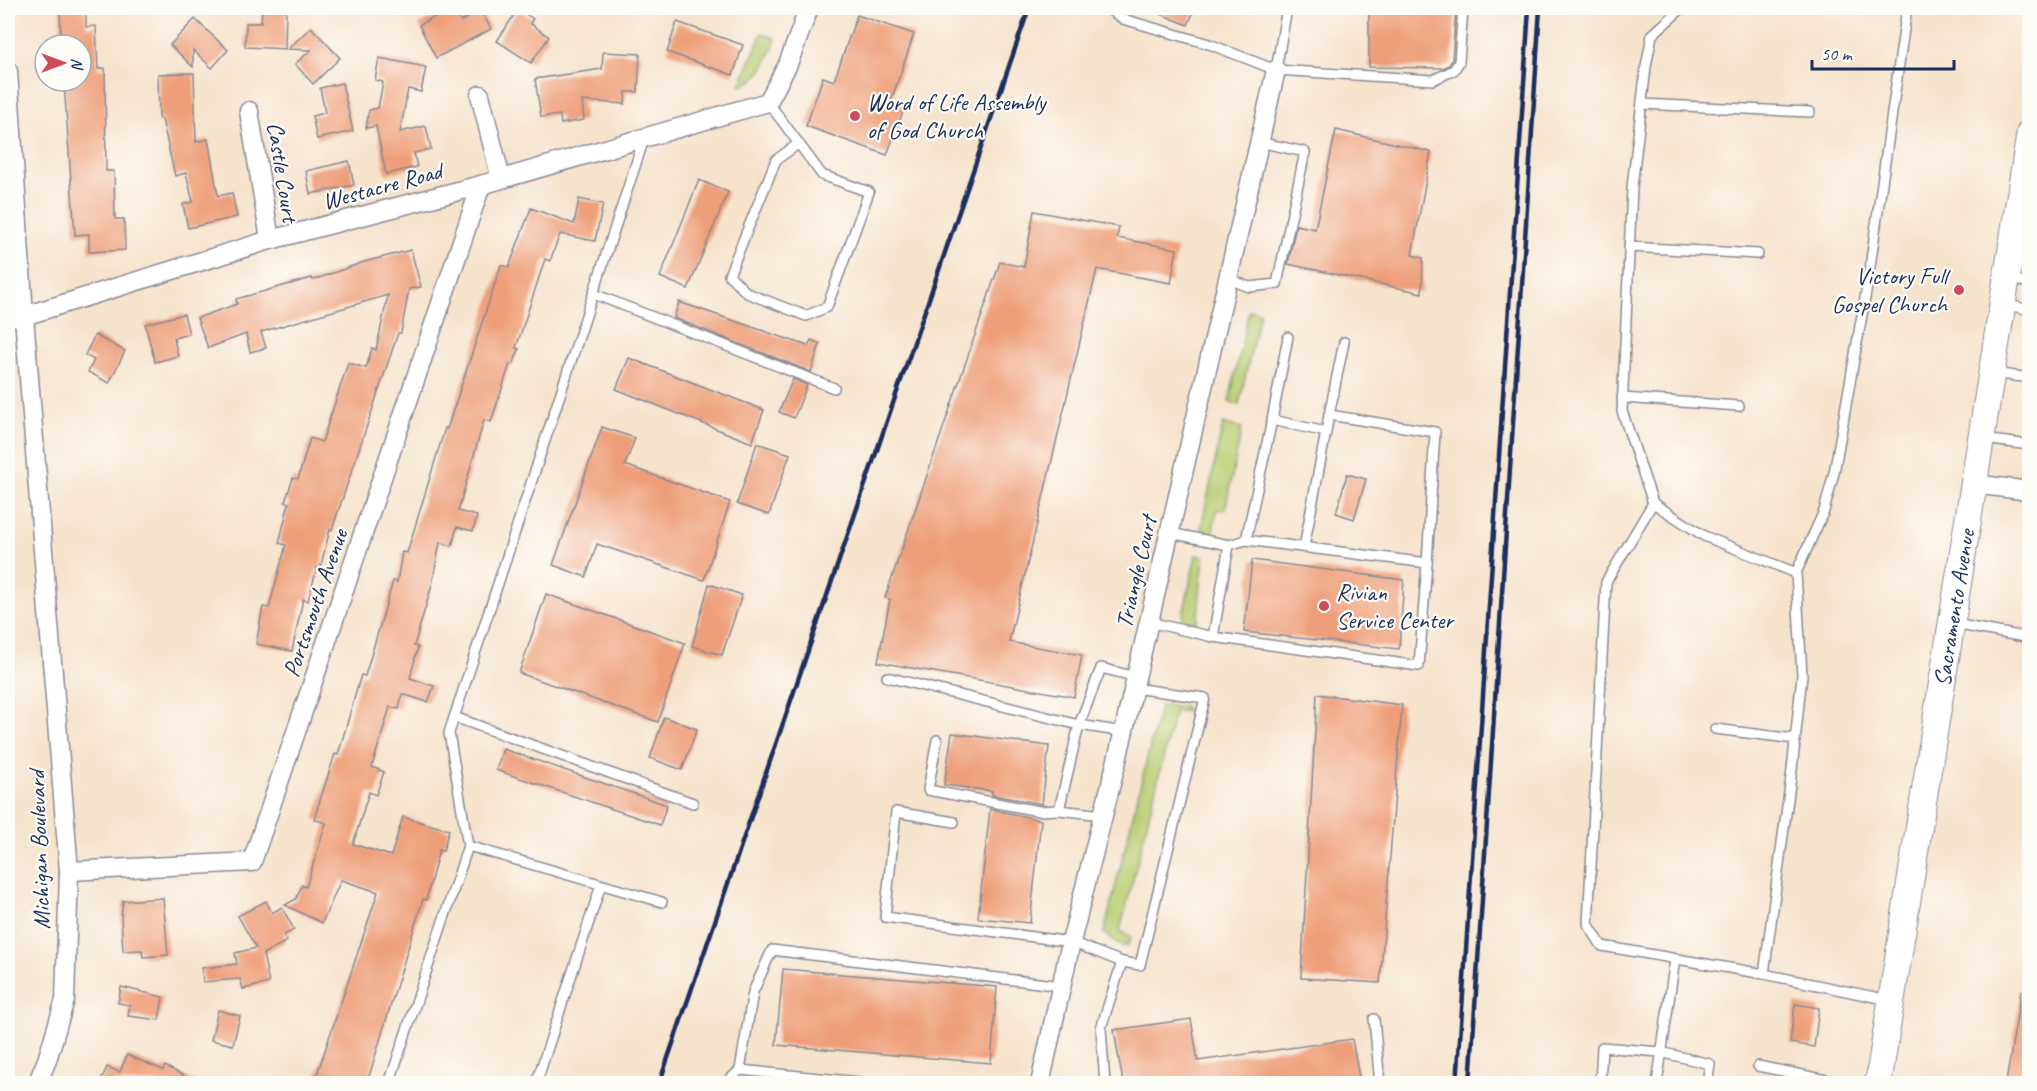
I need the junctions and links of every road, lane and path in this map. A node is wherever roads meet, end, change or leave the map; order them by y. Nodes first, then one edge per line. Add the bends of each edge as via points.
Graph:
1 (809, 8) edge
2 (1107, 8) edge
3 (1287, 8) edge
4 (1463, 8) edge
5 (1682, 8) edge
6 (1907, 8) edge
7 (1276, 70) junction
8 (8, 71) edge
9 (480, 95) dead end
10 (768, 102) junction
11 (1642, 104) junction
12 (249, 111) dead end
13 (1810, 112) dead end
14 (2030, 132) edge
15 (644, 139) junction
16 (1259, 142) junction
17 (798, 144) junction
18 (501, 180) junction
19 (481, 185) junction
20 (270, 240) junction
21 (1629, 248) junction
22 (1758, 254) dead end
23 (1228, 279) junction
24 (2012, 288) edge
25 (594, 294) junction
26 (2030, 310) edge
27 (16, 317) edge
28 (1288, 337) dead end
29 (1344, 342) dead end
30 (1991, 372) junction
31 (2030, 378) edge
32 (834, 388) dead end
33 (1622, 398) junction
34 (1739, 406) dead end
35 (1329, 415) junction
36 (1272, 420) junction
37 (1326, 432) junction
38 (1981, 439) junction
39 (2030, 445) edge
40 (1973, 484) junction
41 (2030, 490) edge
42 (1653, 503) junction
43 (1170, 533) junction
44 (1246, 540) junction
45 (1228, 545) junction
46 (1304, 547) junction
47 (1427, 562) junction
48 (1796, 573) junction
49 (1149, 622) junction
50 (1951, 623) junction
51 (1213, 637) junction
52 (2030, 638) edge
53 (887, 677) dead end
54 (1135, 683) junction
55 (454, 717) junction
56 (1078, 724) junction
57 (1715, 729) dead end
58 (1124, 732) junction
59 (1795, 739) junction
60 (937, 740) dead end
61 (693, 803) dead end
62 (1059, 810) junction
63 (1103, 815) junction
64 (954, 822) dead end
65 (468, 846) junction
66 (69, 871) junction
67 (601, 885) junction
68 (662, 902) dead end
69 (1071, 942) junction
70 (1675, 959) junction
71 (1122, 962) junction
72 (1764, 974) junction
73 (1062, 986) junction
74 (1891, 1001) junction
75 (1374, 1019) dead end
76 (1660, 1052) junction
77 (1758, 1066) dead end
78 (740, 1070) junction
79 (1790, 1072) junction
80 (1828, 1082) edge
81 (37, 1083) edge
82 (389, 1083) edge
83 (536, 1083) edge
84 (725, 1083) edge
85 (879, 1083) edge
86 (1040, 1083) edge
87 (1105, 1083) edge
88 (1380, 1083) edge
89 (1600, 1083) edge
90 (1657, 1083) edge
91 (1707, 1083) edge
92 (1788, 1083) edge
93 (1847, 1083) edge
94 (1878, 1083) edge

1 - 10 street via 788,64
2 - 7 lane via 1123,19 1209,44
3 - 7 lane
4 - 7 lane via 1459,62 1454,70 1433,80
5 - 11 lane via 1652,35
6 - 48 lane via 1868,281 1834,472 1824,511
7 - 16 street, Triangle Court
8 - 27 street, Michigan Boulevard
9 - 18 street
10 - 15 street, Westacre Road
10 - 17 lane
11 - 13 lane
11 - 21 lane
12 - 20 street, Castle Court
14 - 24 main road, Sacramento Avenue
15 - 18 street, Westacre Road
15 - 25 lane
16 - 23 street, Triangle Court
16 - 23 lane via 1305,152 1277,284 1249,287
17 - 17 lane via 776,160 729,275 747,293 806,315 827,307 869,192 822,175
18 - 19 street, Westacre Road
19 - 20 street, Westacre Road
19 - 66 street, Portsmouth Avenue via 252,862
20 - 27 street, Westacre Road
21 - 22 lane
21 - 33 lane
23 - 43 street, Triangle Court
24 - 26 lane
24 - 30 main road, Sacramento Avenue
25 - 32 lane
25 - 55 lane
27 - 66 street, Michigan Boulevard
28 - 36 lane
29 - 35 lane
30 - 31 lane
30 - 38 main road, Sacramento Avenue
33 - 34 lane
33 - 42 lane via 1622,411
35 - 37 lane
35 - 47 lane via 1435,432
36 - 37 lane
36 - 44 lane
37 - 46 lane
38 - 39 lane
38 - 40 main road, Sacramento Avenue
40 - 41 street
40 - 50 main road, Sacramento Avenue
42 - 48 lane via 1704,536
42 - 70 lane via 1606,582 1588,924 1602,946
43 - 45 lane
43 - 49 street, Triangle Court
44 - 45 lane
44 - 46 lane
45 - 51 lane
46 - 47 lane
47 - 51 lane via 1419,666
48 - 59 lane via 1802,675
49 - 51 lane
49 - 54 street, Triangle Court
50 - 52 lane
50 - 74 main road, Sacramento Avenue
53 - 56 lane
54 - 56 lane via 1101,668
54 - 58 street, Triangle Court
54 - 71 lane via 1205,698 1140,965
55 - 61 lane
55 - 65 lane via 449,733
56 - 58 lane
56 - 62 lane
57 - 59 lane
58 - 63 street, Triangle Court
59 - 72 lane
60 - 62 lane via 928,790 1040,811
62 - 63 lane
63 - 69 street, Triangle Court
64 - 69 lane via 896,812 885,918
65 - 67 lane
65 - 82 lane
66 - 81 street, Michigan Boulevard via 65,1000
67 - 68 lane
67 - 83 lane
69 - 71 lane
69 - 73 street, Triangle Court
70 - 72 lane
70 - 76 lane
71 - 87 lane via 1101,1028
72 - 74 lane
73 - 78 lane via 772,950 753,992
73 - 86 street, Triangle Court
74 - 94 main road, Sacramento Avenue
75 - 88 lane
76 - 89 lane via 1602,1047
76 - 90 lane
76 - 91 lane via 1710,1064
77 - 79 lane
78 - 84 lane
78 - 85 lane
79 - 80 lane
79 - 92 lane
80 - 93 lane

